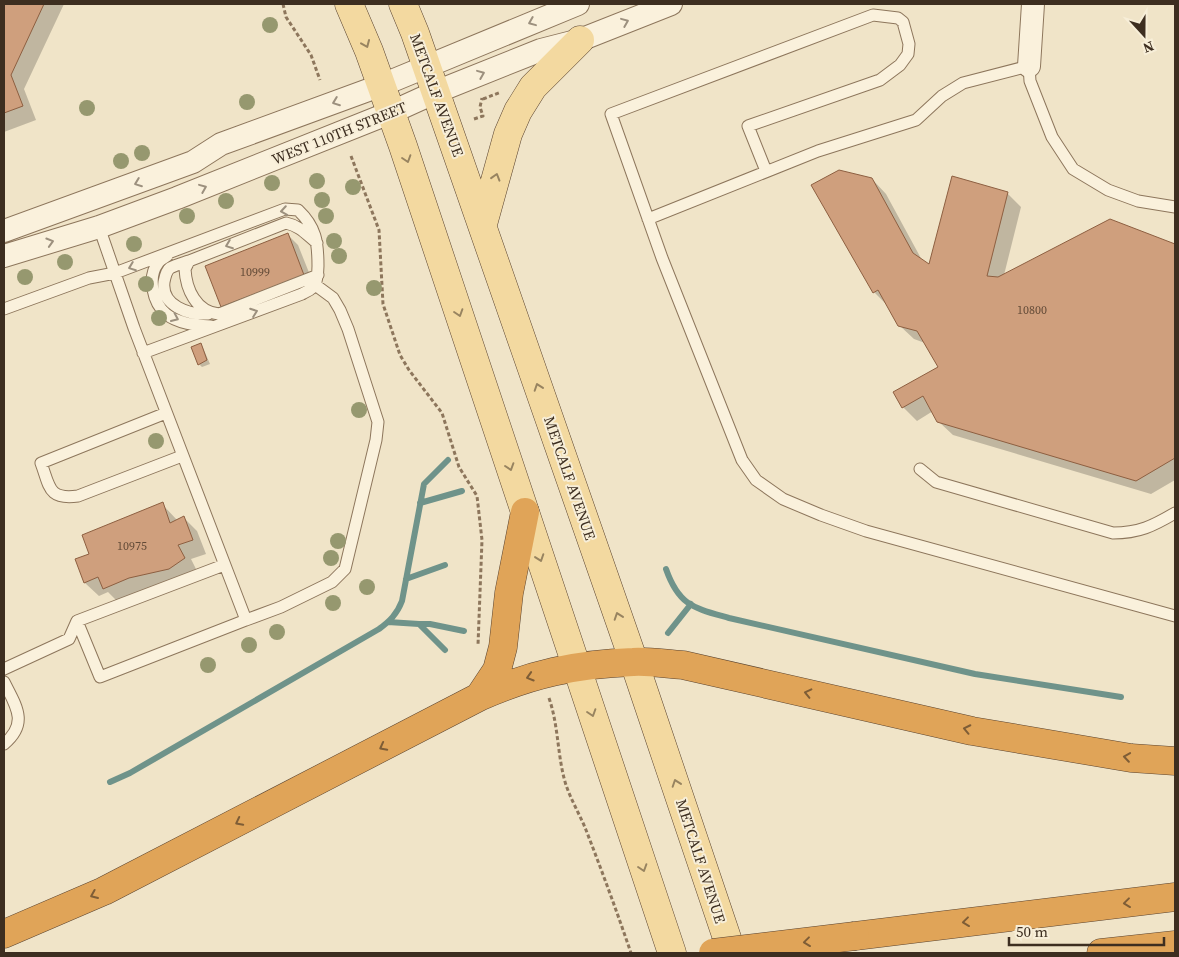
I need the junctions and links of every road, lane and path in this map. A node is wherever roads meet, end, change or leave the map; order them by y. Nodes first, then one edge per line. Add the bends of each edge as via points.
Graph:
1 (282, 4) edge
2 (349, 4) edge
3 (403, 4) edge
4 (578, 4) edge
5 (671, 4) edge
6 (1032, 4) edge
7 (580, 40) junction
8 (426, 66) junction
9 (1028, 66) junction
10 (320, 80) dead end
11 (382, 85) junction
12 (436, 92) junction
13 (480, 94) dead end
14 (392, 112) junction
15 (474, 119) dead end
16 (351, 156) dead end
17 (766, 171) junction
18 (1175, 207) edge
19 (648, 219) junction
20 (483, 224) junction
21 (99, 227) junction
22 (4, 231) edge
23 (318, 244) junction
24 (172, 252) junction
25 (4, 256) edge
26 (189, 261) junction
27 (115, 273) junction
28 (316, 280) junction
29 (4, 309) edge
30 (212, 313) junction
31 (216, 326) junction
32 (143, 353) junction
33 (166, 413) junction
34 (182, 456) junction
35 (920, 469) dead end
36 (525, 512) junction
37 (1175, 513) edge
38 (224, 565) junction
39 (1175, 616) edge
40 (246, 620) junction
41 (77, 621) junction
42 (485, 646) dead end
43 (634, 662) junction
44 (577, 667) junction
45 (4, 669) edge
46 (4, 682) edge
47 (548, 695) dead end
48 (479, 697) junction
49 (4, 744) edge
50 (1175, 761) edge
51 (1175, 897) edge
52 (4, 934) edge
53 (1175, 945) edge
54 (631, 953) edge
55 (672, 953) edge
56 (713, 953) edge
57 (732, 953) edge
58 (1101, 953) edge

1 - 10 path via 286,17 311,55
2 -> 11 main road
3 - 8 main road, METCALF AVENUE
4 -> 8 street, WEST 110TH STREET
7 -> 5 street, WEST 110TH STREET
6 - 9 street
12 -> 7 street, WEST 110TH STREET via 541,50
20 -> 7 main road via 508,134 518,111 532,87
8 - 11 street, WEST 110TH STREET
8 - 12 main road, METCALF AVENUE
9 - 17 lane via 963,82 916,120
9 - 18 lane via 1030,81 1052,137 1073,169 1108,190 1138,201
11 - 14 main road
11 -> 22 street, WEST 110TH STREET via 221,144 193,162
12 - 14 street, WEST 110TH STREET
12 - 20 main road, METCALF AVENUE
13 - 15 path via 483,116
21 -> 14 street, WEST 110TH STREET
14 -> 36 main road
16 - 42 path via 379,230 383,304 400,355 442,413 459,467 477,496 482,540 477,645
17 - 19 lane
17 - 19 lane via 748,126 880,80 900,65 908,54 910,44 903,22 893,17 874,15 611,114
19 - 39 lane via 742,460 756,480 783,499 866,531
43 -> 20 main road, METCALF AVENUE
25 -> 21 street, WEST 110TH STREET
21 - 27 lane
23 -> 24 lane via 306,218 298,210 285,209
23 -> 26 lane via 302,229 286,223
23 - 28 lane
24 -> 27 lane
24 -> 31 lane via 158,263 154,272 153,285 159,306 184,322
26 - 30 lane via 185,268 190,289 200,307
26 - 30 lane via 170,268 166,274 166,296 170,304 178,308
27 - 29 lane via 89,278
27 - 32 lane
28 - 30 lane via 223,314
31 -> 28 lane via 302,294 313,288
28 - 40 lane via 333,298 348,329 378,422 376,440 345,569 332,582
31 - 32 lane
32 - 33 lane
33 - 34 lane
33 - 34 lane via 41,463 50,488 64,498 78,496
34 - 38 lane
35 - 37 lane via 936,482 1112,533 1130,533 1152,526
36 -> 44 main road
36 - 48 highway via 509,593 503,647 497,670
38 - 40 lane
38 - 41 lane
40 - 41 lane via 100,677
41 - 45 lane via 69,639
43 - 44 highway
50 -> 43 highway via 1131,758 972,731 683,665
57 -> 43 main road, METCALF AVENUE
44 -> 48 highway via 510,683
44 -> 55 main road
46 - 49 lane via 18,710 19,723
47 - 54 path via 557,726 566,785 607,883
48 -> 52 highway via 104,891
51 -> 56 highway, bridge
53 - 58 highway

